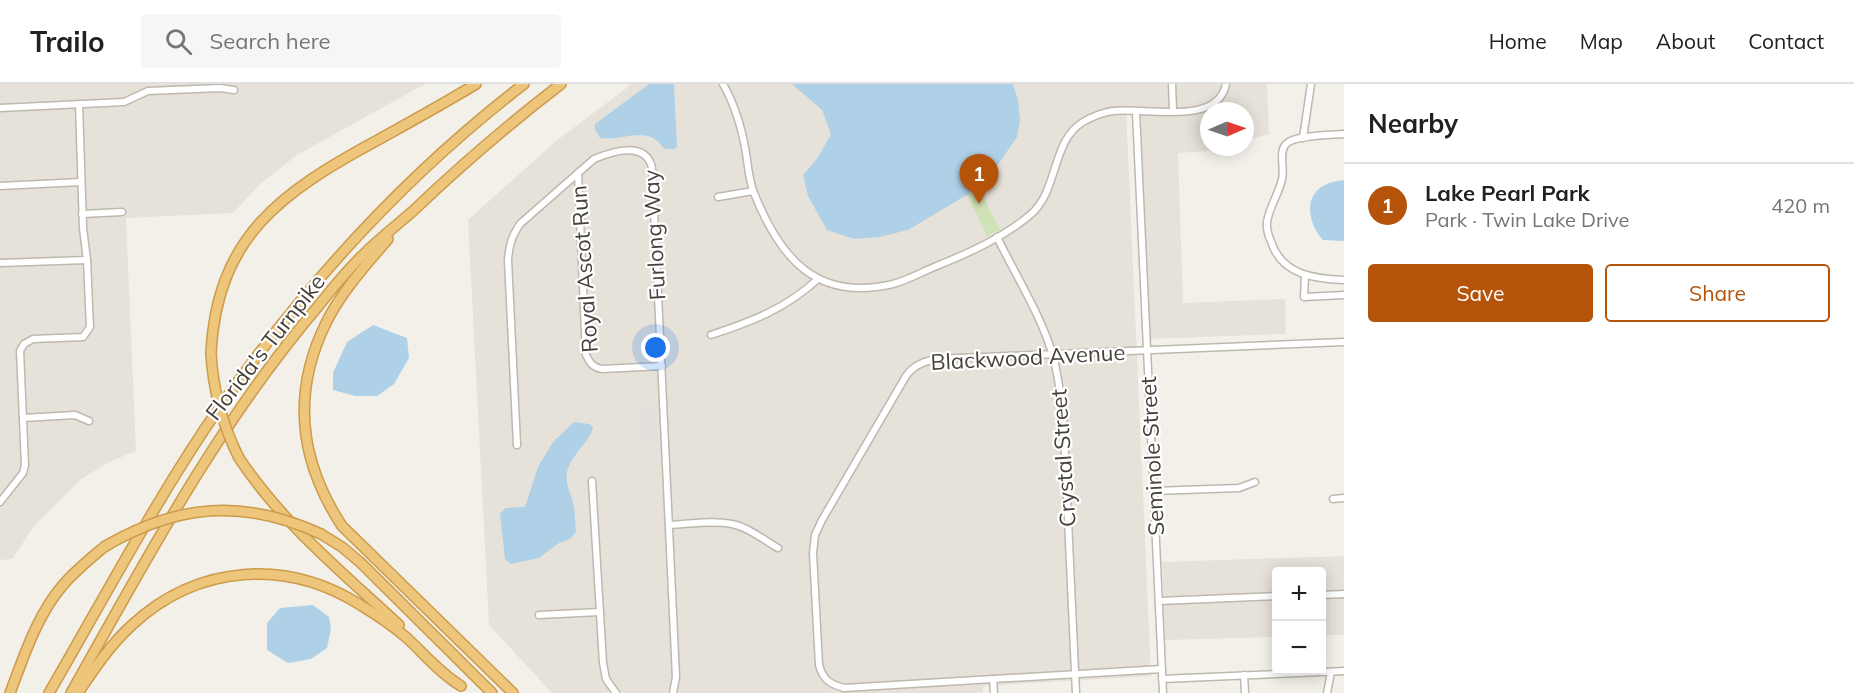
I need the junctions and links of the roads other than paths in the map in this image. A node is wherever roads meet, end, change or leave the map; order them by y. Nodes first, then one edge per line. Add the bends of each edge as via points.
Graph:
1 (476, 84) edge
2 (524, 84) edge
3 (561, 84) edge
4 (723, 84) edge
5 (1172, 84) edge
6 (1226, 84) edge
7 (1311, 84) edge
8 (234, 90) dead end
9 (79, 104) junction
10 (0, 108) edge
11 (1173, 111) junction
12 (1136, 112) junction
13 (1344, 134) edge
14 (1304, 138) junction
15 (578, 173) junction
16 (81, 182) junction
17 (0, 186) edge
18 (753, 191) junction
19 (718, 197) dead end
20 (122, 212) dead end
21 (411, 213) junction
22 (82, 214) junction
23 (997, 237) junction
24 (87, 260) junction
25 (0, 263) edge
26 (1305, 276) junction
27 (818, 279) junction
28 (1344, 280) edge
29 (1344, 295) edge
30 (711, 335) dead end
31 (1344, 342) edge
32 (1147, 350) junction
33 (1052, 354) junction
34 (662, 366) junction
35 (23, 418) junction
36 (88, 421) dead end
37 (517, 445) dead end
38 (592, 481) dead end
39 (1255, 482) dead end
40 (1154, 491) junction
41 (1344, 498) edge
42 (1333, 499) dead end
43 (0, 502) edge
44 (670, 525) junction
45 (778, 548) dead end
46 (1344, 594) edge
47 (1326, 595) edge
48 (1272, 596) edge
49 (1159, 601) junction
50 (600, 612) junction
51 (539, 615) dead end
52 (1162, 669) junction
53 (1344, 671) edge
54 (1331, 672) junction
55 (1075, 675) junction
56 (1244, 675) junction
57 (993, 679) junction
58 (1162, 679) junction
59 (465, 689) edge
60 (10, 693) edge
61 (49, 693) edge
62 (71, 693) edge
63 (78, 693) edge
64 (492, 693) edge
65 (513, 693) edge
66 (616, 693) edge
67 (673, 693) edge
68 (994, 693) edge
69 (1076, 693) edge
70 (1163, 693) edge
71 (1245, 693) edge
72 (1326, 693) edge

1 - 59 highway, bridge via 321,172 276,206 247,240 228,273 213,327 212,353 212,378 227,433 256,484 300,532
2 - 61 highway, Florida's Turnpike via 436,156 336,260 283,322 203,431
3 - 21 highway, Florida's Turnpike via 475,152
4 - 18 street via 738,117
5 - 11 street
6 - 11 street via 1224,95 1215,105 1198,111
7 - 14 street
8 - 9 street via 148,91 124,102
9 - 10 street
9 - 16 street
11 - 12 street
12 - 23 street via 1113,111 1083,122 1064,146 1041,203
12 - 32 street, Seminole Street
13 - 14 street
14 - 26 street via 1284,145 1282,179 1267,232 1275,254 1286,266
15 - 34 street, Royal Ascot Run via 586,355 596,368
15 - 34 street, Furlong Way via 607,154 634,150 650,159
15 - 37 street, Furlong Way via 520,224 509,246
16 - 17 street
16 - 22 street
18 - 19 street
18 - 27 street via 779,244
20 - 22 street
21 - 62 highway, Florida's Turnpike via 367,251 320,303 243,403 178,502
21 - 65 highway via 360,272 326,324 306,384 306,444 315,475 342,526
22 - 24 street
23 - 27 street via 895,283 867,288
23 - 33 street, Crystal Street
24 - 25 street
24 - 35 street via 87,334 33,339 20,351
26 - 28 street
26 - 29 street via 1304,297
27 - 30 street via 799,296 759,319
31 - 32 street, Blackwood Avenue
32 - 33 street, Blackwood Avenue
32 - 40 street, Seminole Street
33 - 55 street, Crystal Street via 1063,412
33 - 57 street, Blackwood Avenue via 936,359 913,367 815,535 819,664 827,682 844,688
34 - 44 street, Furlong Way
35 - 36 street via 75,416
35 - 43 street via 23,473
38 - 50 street
39 - 40 street via 1239,488
40 - 49 street, Seminole Street
41 - 42 street
44 - 45 street via 733,524
44 - 67 street, Furlong Way via 676,677
46 - 47 street
48 - 49 street
49 - 52 street, Seminole Street
50 - 51 street
50 - 66 street via 606,679
52 - 55 street
52 - 58 street, Seminole Street
53 - 54 street
54 - 56 street
54 - 72 street
55 - 57 street
55 - 69 street, Crystal Street
56 - 58 street
56 - 71 street
57 - 68 street
58 - 70 street, Seminole Street
59 - 63 highway via 448,678 405,636 338,591 315,582 266,573 214,579 188,588 148,611 112,645
60 - 64 highway, bridge via 44,613 79,568 129,532 202,512 255,513 301,525 342,547

